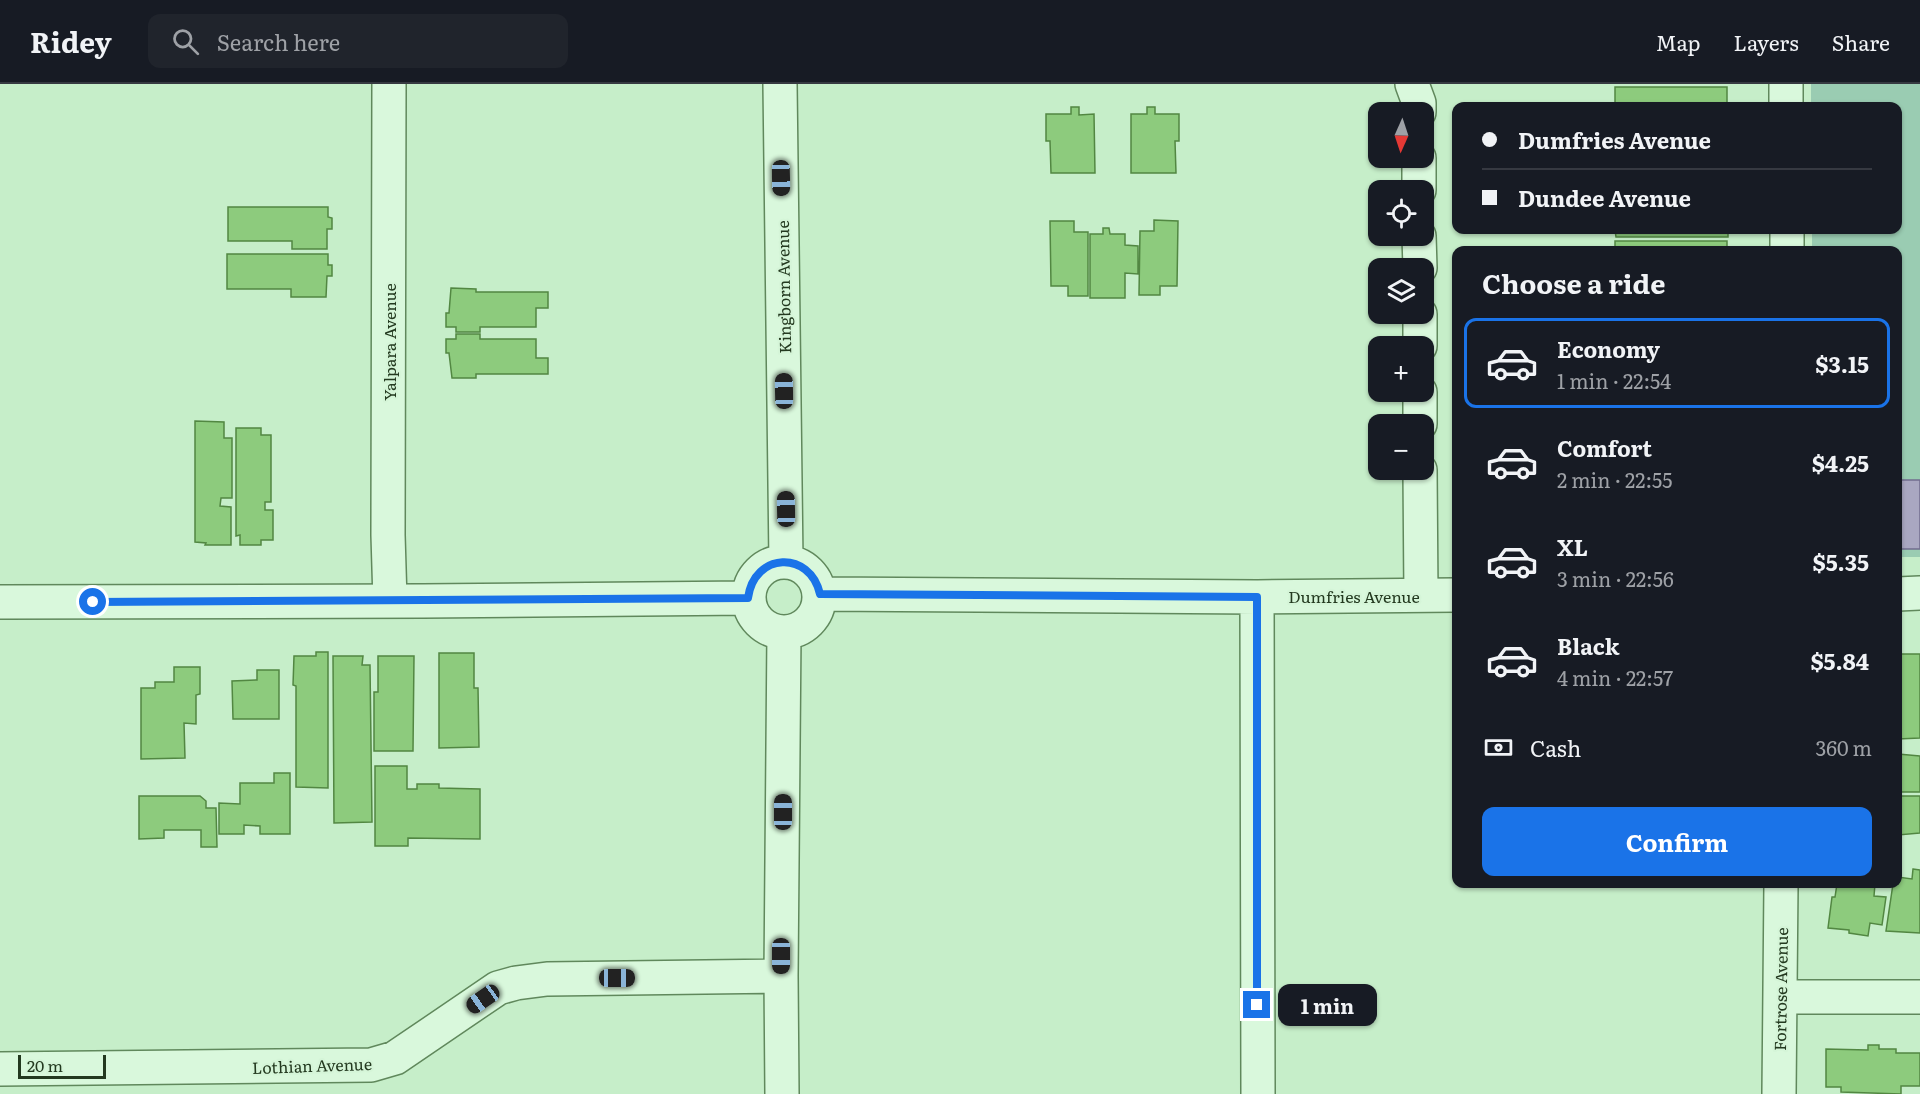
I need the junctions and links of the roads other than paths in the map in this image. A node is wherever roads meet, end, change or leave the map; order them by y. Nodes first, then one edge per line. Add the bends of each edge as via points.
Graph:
1 (390, 84) edge
2 (780, 84) edge
3 (1412, 84) edge
4 (1786, 84) edge
5 (1419, 102) edge
6 (1786, 102) edge
7 (1420, 480) edge
8 (786, 562) junction
9 (1920, 593) edge
10 (820, 594) junction
11 (1902, 594) edge
12 (1452, 595) edge
13 (1421, 596) junction
14 (1257, 597) junction
15 (748, 598) junction
16 (390, 601) junction
17 (0, 602) edge
18 (784, 632) junction
19 (1781, 888) edge
20 (781, 976) junction
21 (1780, 997) junction
22 (1920, 997) edge
23 (0, 1069) edge
24 (782, 1094) edge
25 (1257, 1094) edge
26 (1779, 1094) edge

1 - 16 street, Yalpara Avenue
2 - 8 street, Kingborn Avenue
3 - 5 street
4 - 6 street
7 - 13 street
8 - 10 street via 811,574
8 - 15 street via 761,570 753,580
9 - 11 street
10 - 14 street, Dumfries Avenue
10 - 18 street via 815,614 807,624 797,631
12 - 13 street, Dumfries Avenue
13 - 14 street, Dumfries Avenue
14 - 25 street
15 - 16 street
15 - 18 street via 758,621 769,630
16 - 17 street
18 - 20 street
19 - 21 street, Fortrose Avenue
20 - 23 street, Lothian Avenue via 547,978 516,983 498,988 395,1058 371,1065
20 - 24 street
21 - 22 street
21 - 26 street, Fortrose Avenue

